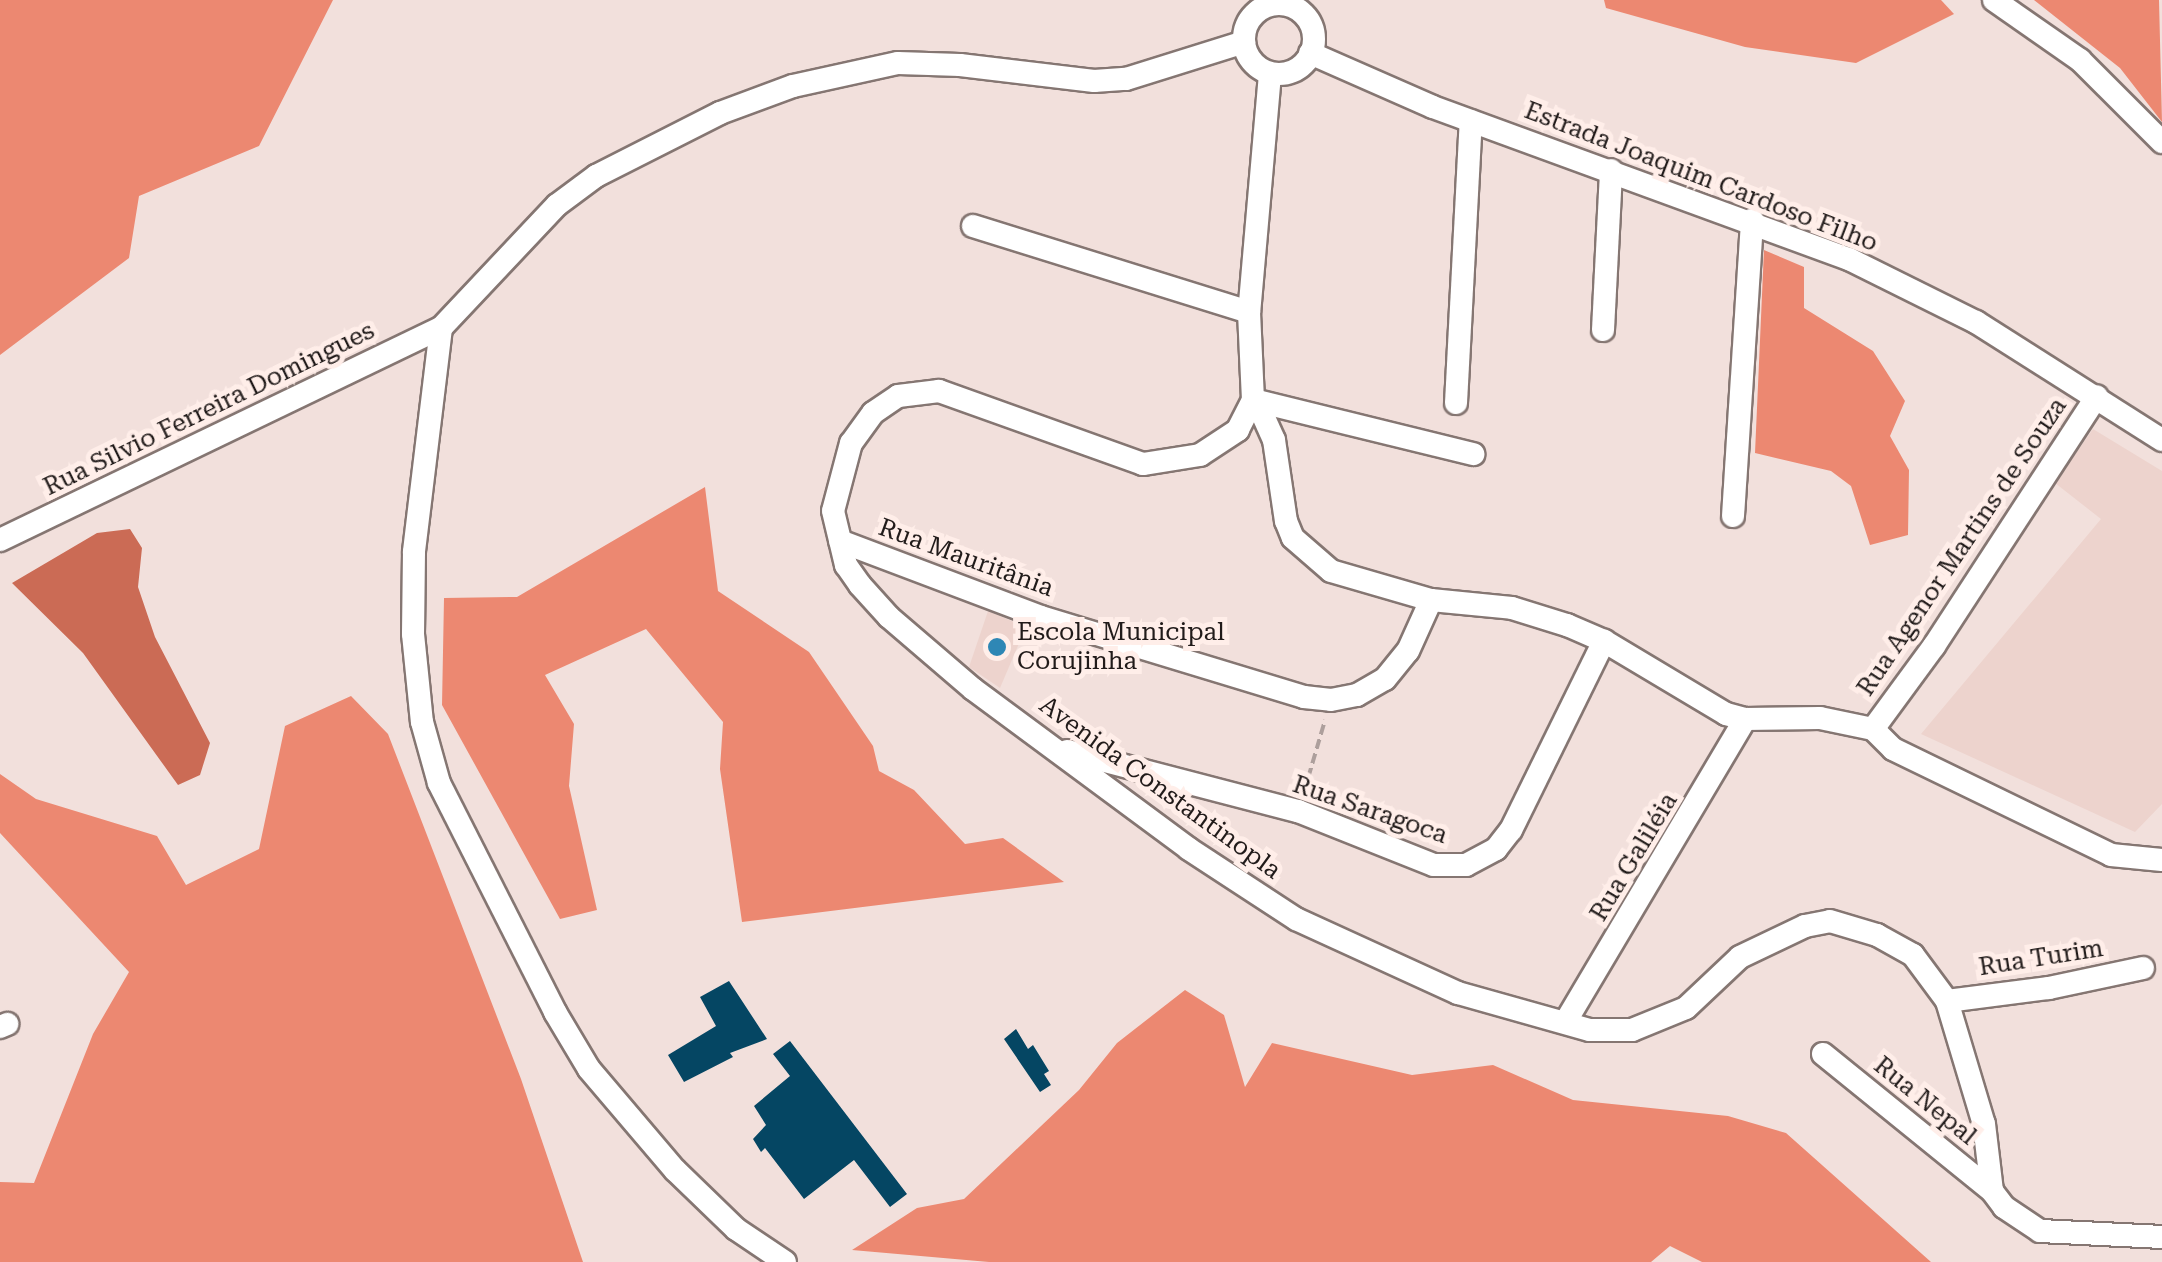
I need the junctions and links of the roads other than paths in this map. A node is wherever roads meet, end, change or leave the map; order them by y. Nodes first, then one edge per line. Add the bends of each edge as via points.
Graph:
1 (1994, 0) edge
2 (1276, 2) edge
3 (1244, 42) junction
4 (1310, 52) junction
5 (1270, 74) junction
6 (1471, 121) junction
7 (2162, 142) edge
8 (1612, 170) junction
9 (1752, 220) junction
10 (973, 226) dead end
11 (1249, 312) junction
12 (442, 328) junction
13 (1603, 330) dead end
14 (2096, 396) junction
15 (1254, 400) junction
16 (1456, 403) dead end
17 (2162, 440) edge
18 (1473, 454) dead end
19 (1733, 516) dead end
20 (0, 540) edge
21 (840, 541) junction
22 (1431, 600) junction
23 (1604, 641) junction
24 (1746, 719) junction
25 (1873, 729) junction
26 (1054, 747) junction
27 (2162, 860) edge
28 (2143, 968) dead end
29 (1946, 1001) junction
30 (1566, 1021) junction
31 (1823, 1054) dead end
32 (1992, 1191) junction
33 (2162, 1238) edge
34 (785, 1262) edge

1 - 7 street via 2080,60
2 - 3 street via 1250,18
2 - 4 street via 1309,21
3 - 5 street via 1253,64
3 - 12 street via 1126,79 1094,82 898,63 793,86 720,113 596,176 524,237
4 - 5 street via 1300,68
4 - 6 street, Estrada Joaquim Cardoso Filho
5 - 11 street
6 - 8 street, Estrada Joaquim Cardoso Filho
6 - 16 street
8 - 9 street, Estrada Joaquim Cardoso Filho
8 - 13 street
9 - 14 street, Estrada Joaquim Cardoso Filho via 1924,295
9 - 19 street
10 - 11 street
11 - 15 street
12 - 20 street, Rua Silvio Ferreira Domingues
12 - 34 street via 416,532 412,634 422,722 439,783 589,1068 675,1170 736,1229
14 - 17 street, Estrada Joaquim Cardoso Filho
14 - 25 street, Rua Agenor Martins de Souza
15 - 18 street
15 - 21 street, Avenida Constantinopla via 1227,441 1200,455 1143,464 939,392 898,396 851,443 832,511
15 - 22 street via 1274,440 1281,503 1294,538 1331,571
21 - 22 street, Rua Mauritânia via 1042,617 1330,700 1385,679 1408,651
21 - 26 street, Avenida Constantinopla via 846,565 889,616
22 - 23 street via 1512,608
23 - 24 street via 1706,705
23 - 26 street, Rua Saragoca via 1511,830 1483,859 1466,866 1434,865 1298,811
24 - 25 street via 1820,718
24 - 30 street, Rua Galiléia
25 - 27 street via 1893,749 2111,855
26 - 30 street, Avenida Constantinopla via 1189,850 1296,919 1458,993
28 - 29 street, Rua Turim
29 - 30 street, Avenida Constantinopla via 1912,954 1830,921 1740,956 1686,1008 1648,1024 1612,1032
29 - 32 street, Avenida Constantinopla via 1984,1124
31 - 32 street, Rua Nepal
32 - 33 street via 2040,1231

